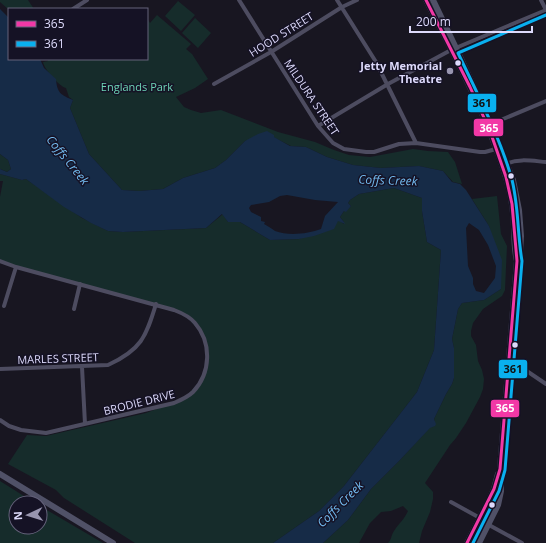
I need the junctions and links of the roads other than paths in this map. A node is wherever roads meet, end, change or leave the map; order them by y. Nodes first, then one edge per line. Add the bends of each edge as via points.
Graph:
1 (87, 0) edge
2 (239, 0) edge
3 (337, 0) edge
4 (357, 0) edge
5 (426, 0) edge
6 (432, 0) edge
7 (541, 0) edge
8 (342, 7) junction
9 (75, 8) edge
10 (546, 10) edge
11 (454, 49) junction
12 (271, 52) junction
13 (214, 84) dead end
14 (388, 84) junction
15 (546, 101) edge
16 (489, 125) junction
17 (318, 126) junction
18 (416, 143) junction
19 (496, 149) junction
20 (546, 162) edge
21 (504, 164) junction
22 (0, 261) edge
23 (16, 266) junction
24 (80, 284) junction
25 (156, 304) junction
26 (4, 306) dead end
27 (74, 309) dead end
28 (509, 359) junction
29 (82, 367) junction
30 (0, 370) edge
31 (546, 384) edge
32 (0, 420) edge
33 (86, 424) junction
34 (500, 469) junction
35 (0, 474) edge
36 (451, 502) dead end
37 (480, 518) junction
38 (489, 525) junction
39 (113, 543) edge
40 (467, 543) edge
41 (479, 543) edge
42 (522, 543) edge

1 - 9 street
2 - 12 street, MILDURA STREET
3 - 8 street
4 - 8 street, HOOD STREET
5 - 11 street
6 - 11 street
7 - 10 street
8 - 12 street, HOOD STREET
8 - 14 street
10 - 11 street
11 - 14 street
11 - 16 street
12 - 13 street, HOOD STREET
12 - 17 street, MILDURA STREET
14 - 17 street
14 - 18 street
15 - 16 street
16 - 19 street
16 - 21 street
17 - 18 street, MILDURA STREET via 333,143 344,149 374,152 399,144
18 - 19 street, MILDURA STREET via 480,152
19 - 21 street
20 - 21 street via 524,160
21 - 28 street via 513,213 517,261
22 - 23 street, BRODIE DRIVE
23 - 24 street, BRODIE DRIVE
23 - 26 street
24 - 25 street, BRODIE DRIVE
24 - 27 street
25 - 29 street, MARLES STREET via 143,339 133,351 108,365
25 - 33 street, BRODIE DRIVE via 185,315 194,322 203,335 208,348 208,363 200,382 188,396 174,403
28 - 31 street
28 - 34 street
29 - 30 street, MARLES STREET
29 - 33 street
32 - 33 street, BRODIE DRIVE via 22,430 46,433
34 - 37 street via 494,489
34 - 38 street via 501,491
35 - 39 street
36 - 37 street
37 - 40 street
38 - 41 street
38 - 42 street

